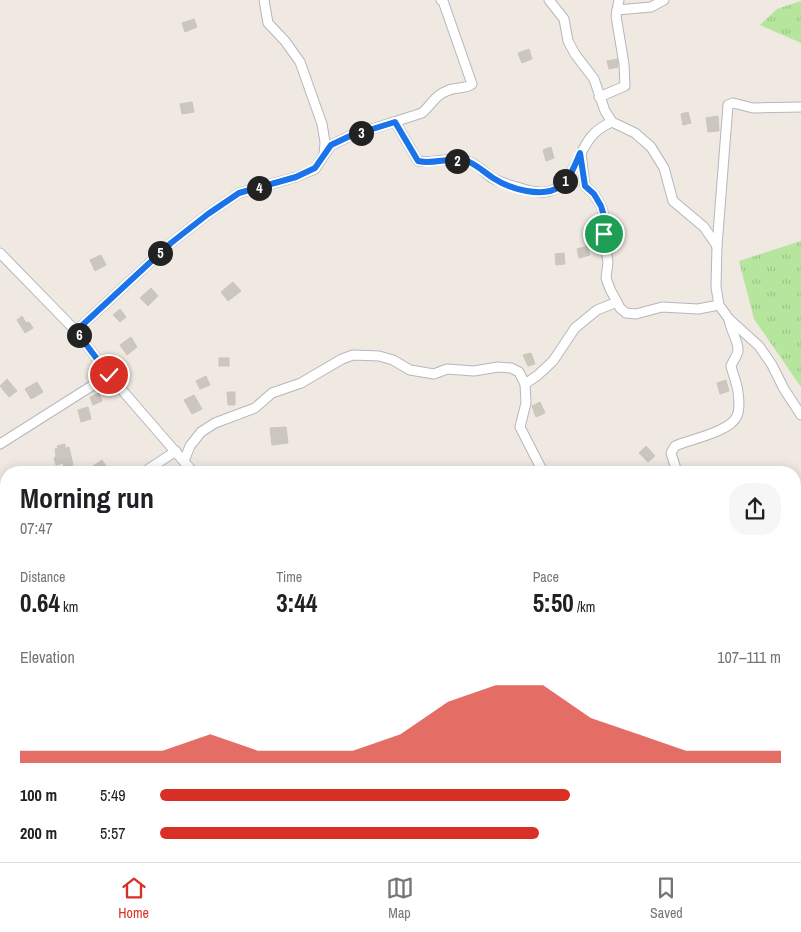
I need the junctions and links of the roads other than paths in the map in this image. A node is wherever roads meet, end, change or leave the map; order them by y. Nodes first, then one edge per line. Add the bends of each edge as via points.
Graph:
1 (264, 0) edge
2 (441, 0) edge
3 (550, 0) edge
4 (619, 0) edge
5 (664, 0) edge
6 (617, 10) junction
7 (599, 97) junction
8 (801, 107) edge
9 (395, 122) junction
10 (612, 122) junction
11 (580, 153) junction
12 (324, 155) junction
13 (717, 246) junction
14 (0, 254) edge
15 (617, 302) junction
16 (720, 305) junction
17 (730, 320) junction
18 (76, 331) junction
19 (109, 375) junction
20 (525, 384) junction
21 (801, 414) edge
22 (0, 444) edge
23 (176, 450) junction
24 (184, 461) junction
25 (153, 466) edge
26 (188, 466) edge
27 (540, 466) edge
28 (675, 466) edge

1 - 12 street via 268,23 300,62 322,124
2 - 9 street via 472,84 450,89 436,96 422,113
3 - 7 street via 564,19 568,40 594,79
4 - 6 street
5 - 6 street via 651,7
6 - 7 street via 625,86
7 - 10 street
8 - 13 street via 728,106
9 - 11 street via 418,161 466,161 494,179 535,193 548,192 562,185
9 - 12 street via 350,136 331,145
10 - 11 street via 590,136
10 - 13 street via 635,133 651,147 664,168 673,202 704,227
11 - 15 street via 585,186 601,206 606,223 606,278
12 - 18 street via 315,168 296,177 239,193 208,214 171,243
13 - 16 street via 716,287
14 - 18 street
15 - 16 street via 626,313 636,314 662,307 698,309
15 - 20 street via 597,310 575,328 553,361
16 - 17 street
17 - 21 street via 759,346
17 - 28 street via 738,352 731,366 738,392 737,417 714,433 675,446 671,453
18 - 19 street
19 - 22 street
19 - 23 street
20 - 24 street via 519,372 511,368 448,369 434,374 410,370 379,356 353,355 301,383 272,393 255,408 215,423 201,432
20 - 27 street via 526,403 520,428
23 - 24 street
23 - 25 street
24 - 26 street

